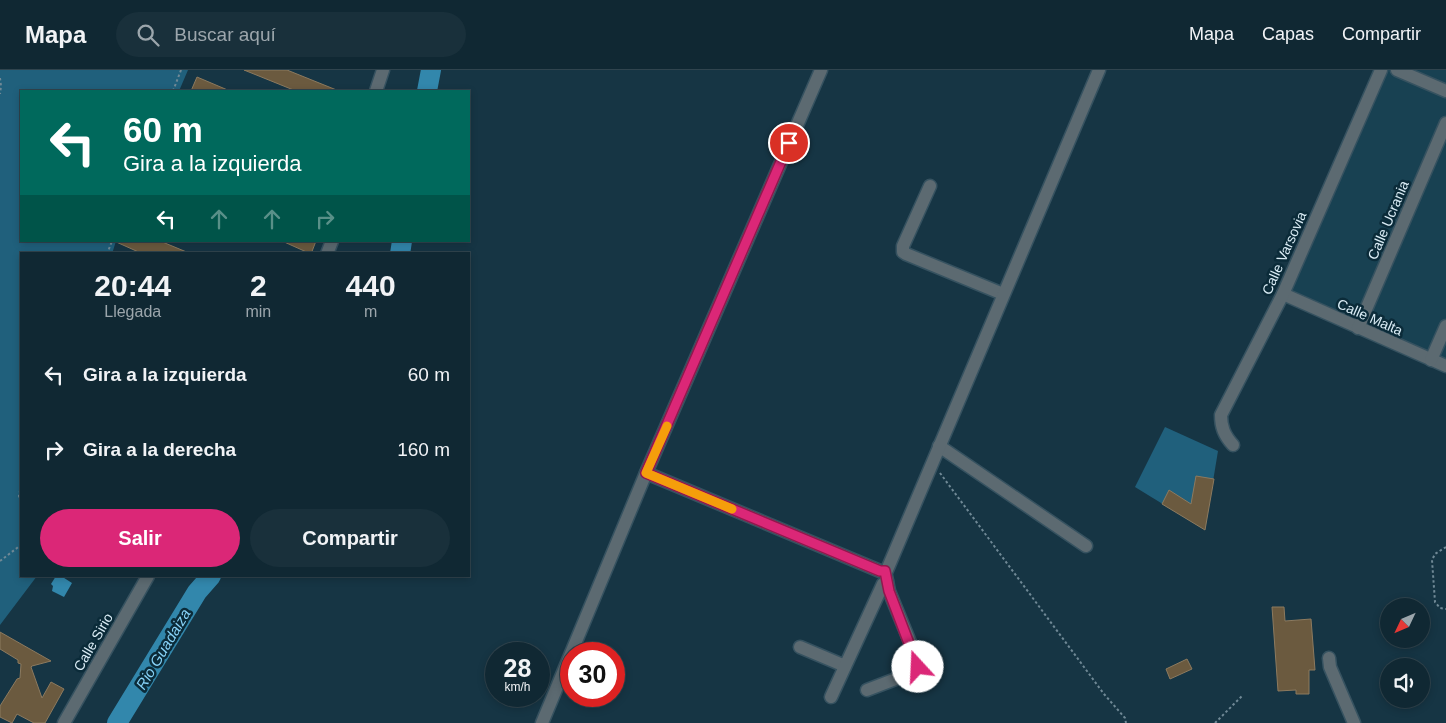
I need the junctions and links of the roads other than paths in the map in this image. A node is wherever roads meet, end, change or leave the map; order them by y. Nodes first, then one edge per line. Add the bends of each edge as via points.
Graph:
1 (383, 70) edge
2 (821, 70) edge
3 (1099, 70) edge
4 (1381, 70) edge
5 (1397, 70) edge
6 (376, 90) edge
7 (1446, 91) edge
8 (1446, 123) edge
9 (930, 186) dead end
10 (1003, 294) junction
11 (1283, 294) junction
12 (1446, 326) edge
13 (1358, 328) junction
14 (1431, 360) junction
15 (1446, 366) edge
16 (1232, 445) dead end
17 (939, 446) junction
18 (646, 473) junction
19 (1086, 546) dead end
20 (886, 576) junction
21 (145, 578) edge
22 (800, 647) dead end
23 (1329, 658) dead end
24 (845, 666) junction
25 (867, 690) dead end
26 (831, 697) dead end
27 (64, 723) edge
28 (542, 723) edge
29 (1354, 723) edge

1 - 6 street
2 - 18 street
3 - 10 street
4 - 11 street, Calle Varsovia
5 - 7 street
8 - 13 street, Calle Ucrania
9 - 10 street via 903,252
10 - 17 street
11 - 13 street, Calle Malta
11 - 16 street, Calle Varsovia via 1221,415 1221,426
12 - 14 street
13 - 14 street, Calle Malta
14 - 15 street, Calle Malta
17 - 19 street
17 - 20 street
18 - 20 street
18 - 28 street
20 - 24 street
20 - 25 street via 918,667 914,672
21 - 27 street, Calle Sirio
22 - 24 street
23 - 29 street
24 - 26 street

